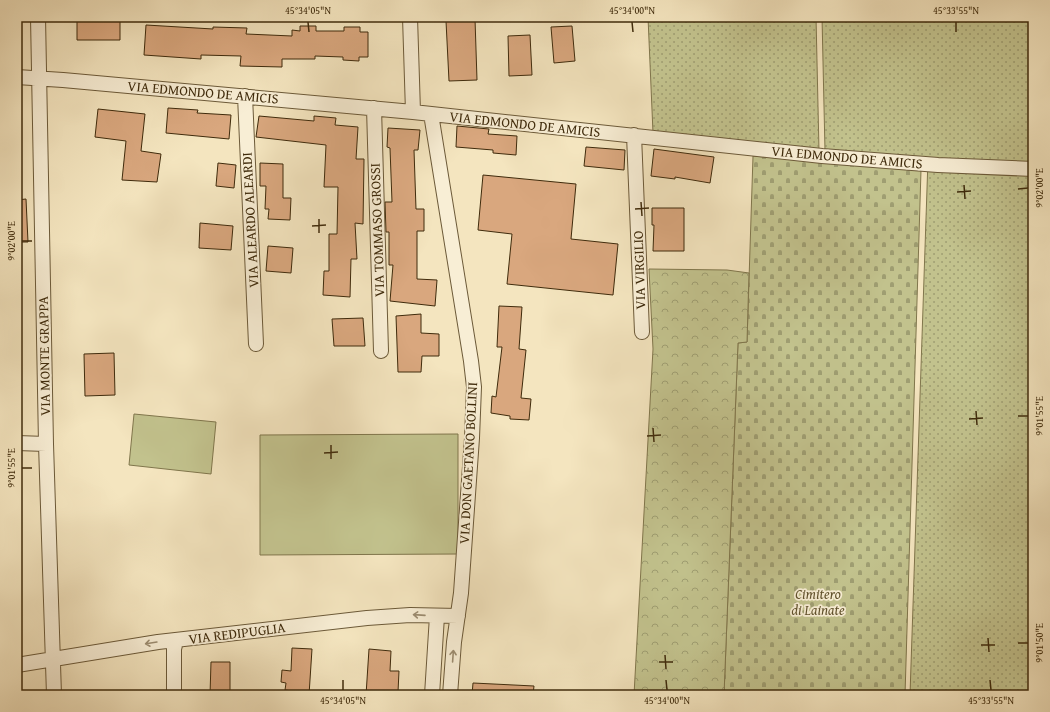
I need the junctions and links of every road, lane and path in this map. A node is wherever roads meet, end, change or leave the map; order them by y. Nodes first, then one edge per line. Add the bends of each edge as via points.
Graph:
1 (38, 17) edge
2 (410, 17) edge
3 (17, 77) edge
4 (39, 78) junction
5 (245, 96) junction
6 (374, 108) junction
7 (413, 112) junction
8 (431, 114) junction
9 (634, 135) junction
10 (1033, 169) edge
11 (642, 332) dead end
12 (256, 344) dead end
13 (381, 351) dead end
14 (17, 443) edge
15 (46, 444) junction
16 (437, 616) junction
17 (458, 616) junction
18 (176, 641) junction
19 (53, 659) junction
20 (17, 665) edge
21 (54, 695) edge
22 (174, 695) edge
23 (432, 695) edge
24 (450, 695) edge

1 - 4 street, VIA MONTE GRAPPA
2 - 7 street
3 - 4 street, VIA EDMONDO DE AMICIS
4 - 5 street, VIA EDMONDO DE AMICIS
4 - 15 street, VIA MONTE GRAPPA
5 - 6 street, VIA EDMONDO DE AMICIS
5 - 12 street, VIA ALEARDO ALEARDI
6 - 7 street, VIA EDMONDO DE AMICIS
6 - 13 street, VIA TOMMASO GROSSI
7 - 8 street, VIA EDMONDO DE AMICIS
8 - 9 street, VIA EDMONDO DE AMICIS
8 - 17 street, VIA DON GAETANO BOLLINI via 474,387
9 - 10 street, VIA EDMONDO DE AMICIS via 822,156
9 - 11 street, VIA VIRGILIO
14 - 15 street
15 - 19 street, VIA MONTE GRAPPA
16 - 17 street, VIA REDIPUGLIA
16 -> 18 street, VIA REDIPUGLIA via 367,618
16 - 23 street
24 -> 17 street, VIA DON GAETANO BOLLINI
18 -> 19 street, VIA REDIPUGLIA
18 - 22 street
19 - 20 street, VIA REDIPUGLIA
19 - 21 street, VIA MONTE GRAPPA

